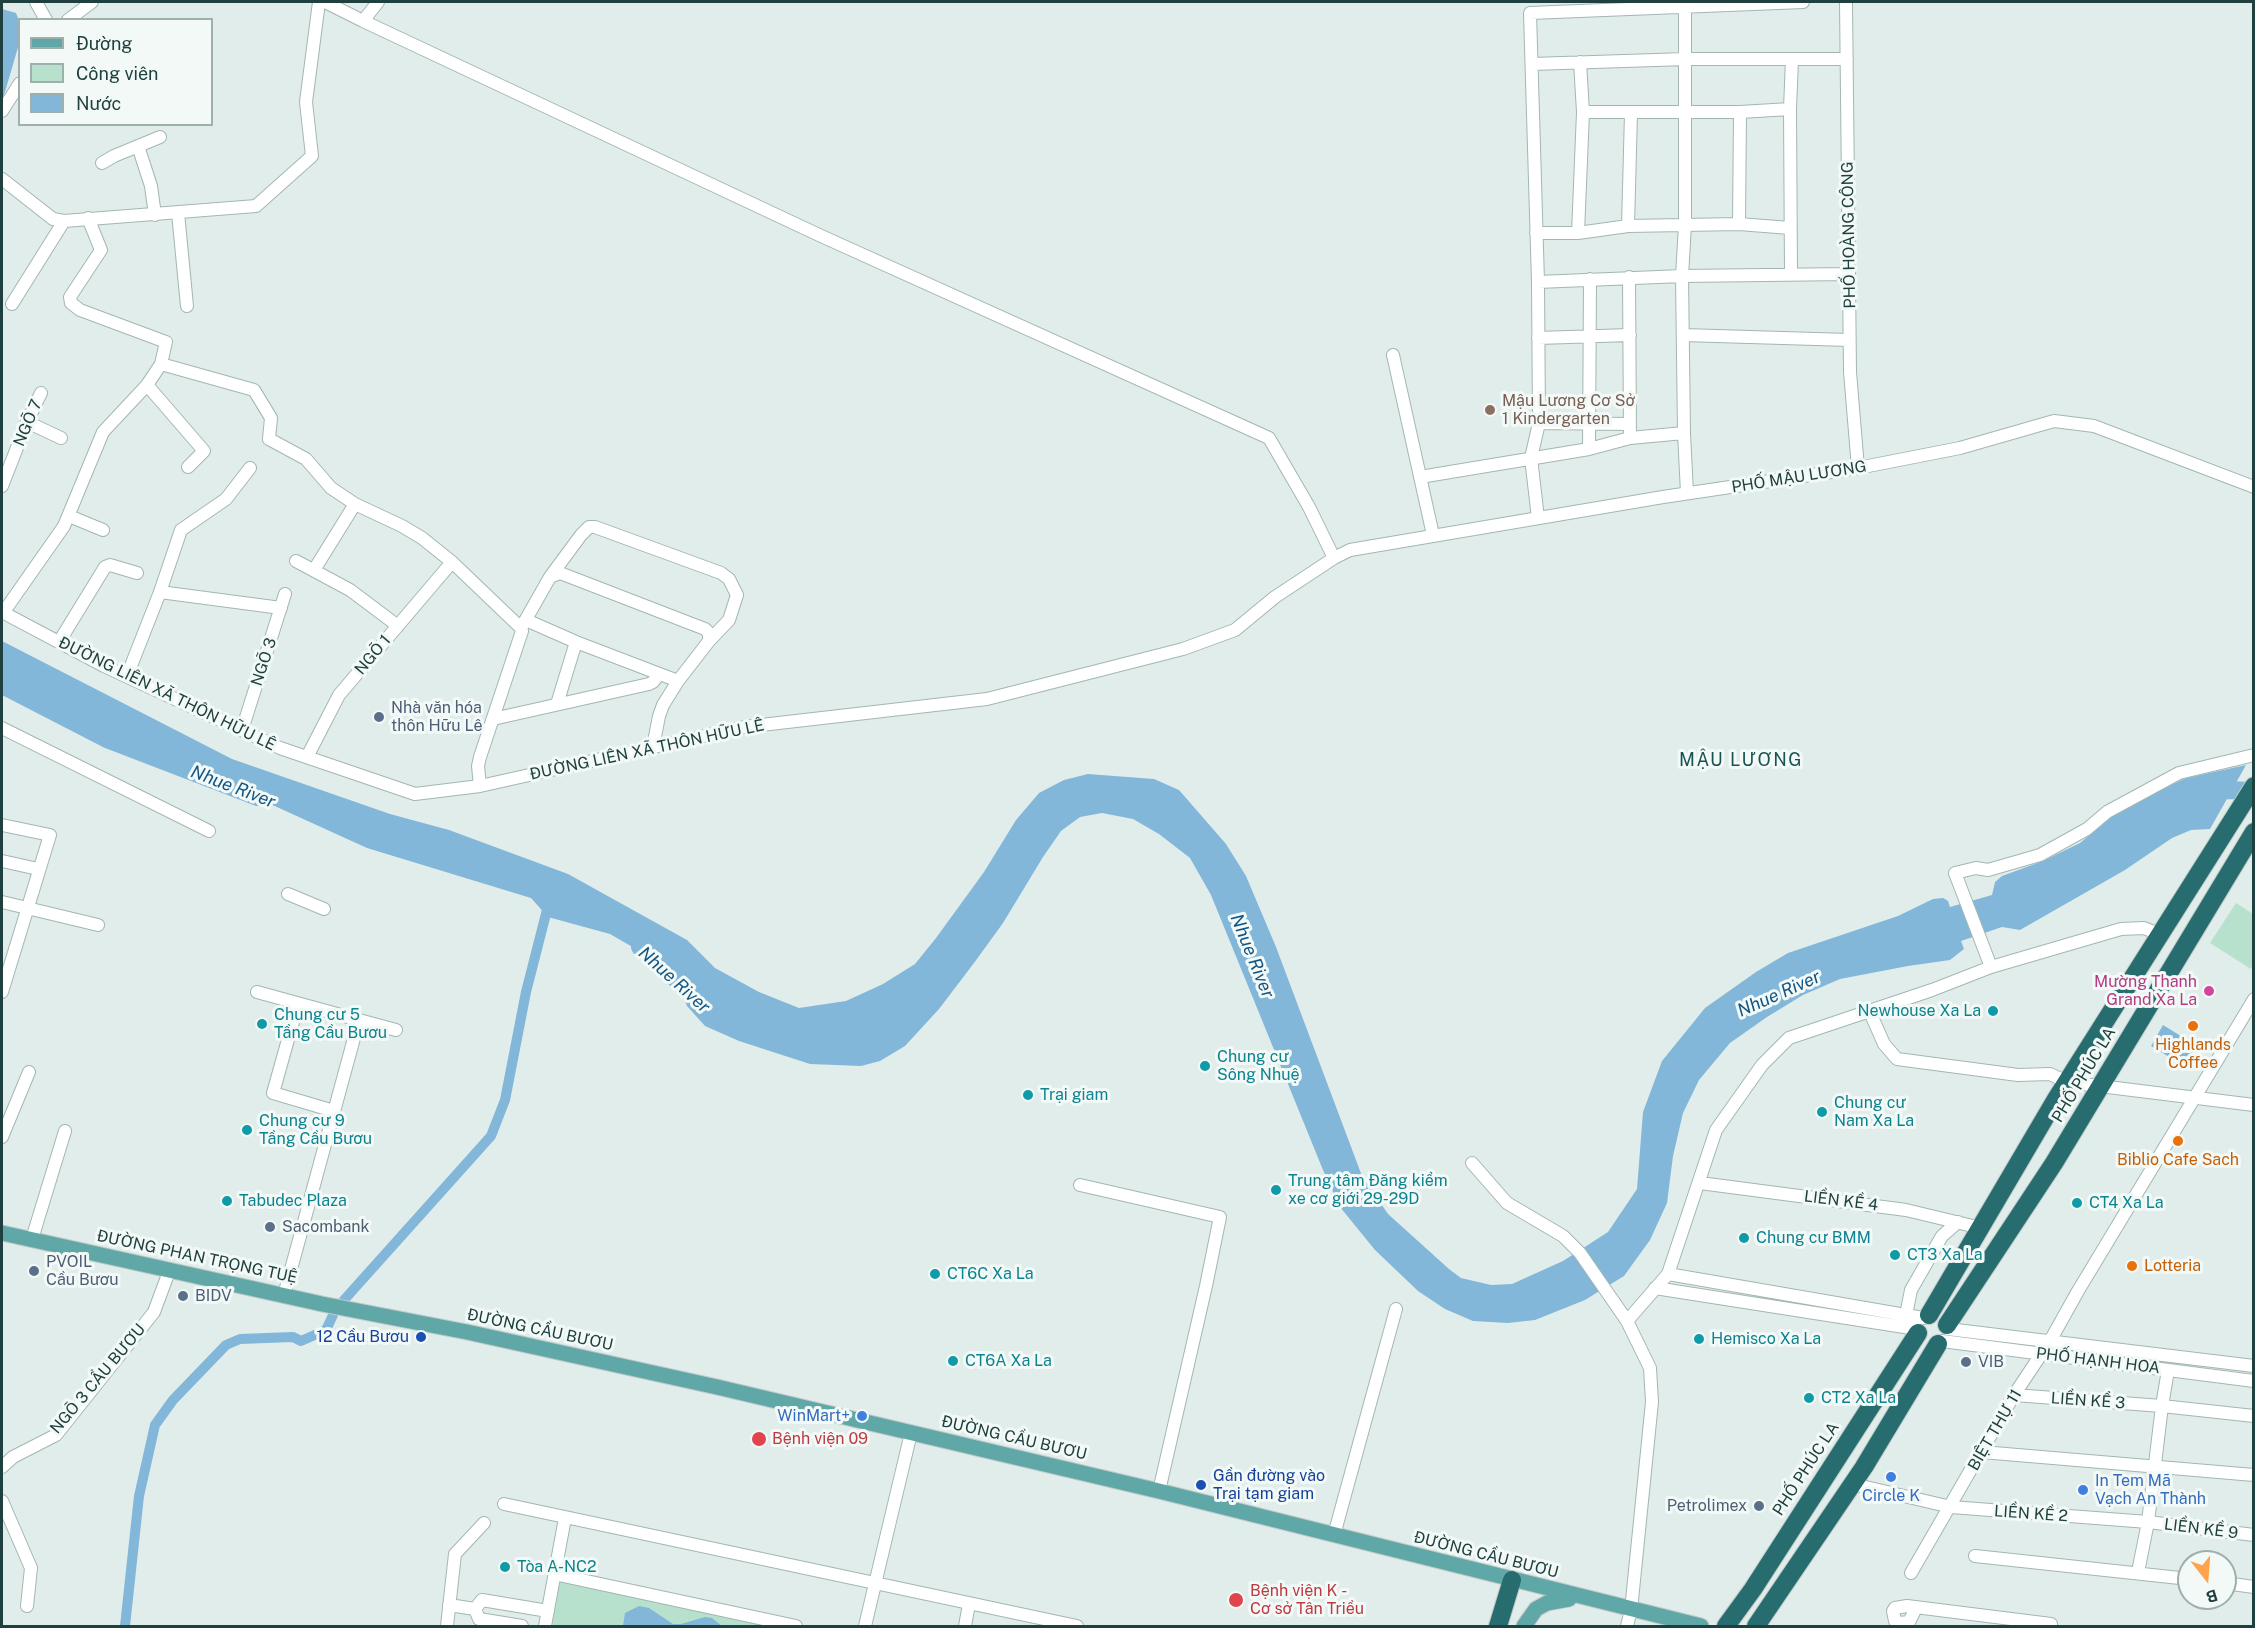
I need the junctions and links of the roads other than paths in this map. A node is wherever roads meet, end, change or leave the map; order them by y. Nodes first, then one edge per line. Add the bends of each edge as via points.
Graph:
1 (36, 2) edge
2 (92, 2) edge
3 (319, 2) edge
4 (325, 2) edge
5 (378, 2) edge
6 (1803, 2) edge
7 (1846, 2) edge
8 (1685, 7) junction
9 (45, 18) edge
10 (71, 18) edge
11 (363, 21) junction
12 (1686, 59) junction
13 (1792, 59) junction
14 (1847, 59) junction
15 (1580, 62) junction
16 (1532, 64) junction
17 (18, 86) edge
18 (1790, 109) junction
19 (2, 111) edge
20 (1583, 112) junction
21 (1686, 112) junction
22 (1740, 112) junction
23 (1631, 113) junction
24 (160, 136) dead end
25 (138, 146) junction
26 (102, 163) dead end
27 (2, 179) edge
28 (178, 213) junction
29 (154, 215) junction
30 (88, 218) junction
31 (64, 221) junction
32 (1739, 224) junction
33 (1685, 225) junction
34 (1628, 226) junction
35 (1790, 228) junction
36 (1536, 233) junction
37 (1578, 233) junction
38 (1791, 274) junction
39 (1849, 274) junction
40 (1682, 276) junction
41 (1629, 277) junction
42 (1590, 279) junction
43 (1538, 282) junction
44 (12, 304) dead end
45 (187, 306) dead end
46 (1590, 335) junction
47 (1630, 335) junction
48 (1683, 335) junction
49 (1538, 338) junction
50 (1849, 340) junction
51 (1393, 355) dead end
52 (161, 364) junction
53 (147, 385) junction
54 (41, 393) dead end
55 (27, 422) junction
56 (1589, 422) junction
57 (1539, 423) junction
58 (1630, 424) junction
59 (1684, 433) junction
60 (61, 438) dead end
61 (1630, 438) junction
62 (1589, 449) junction
63 (1531, 458) junction
64 (188, 467) dead end
65 (250, 468) dead end
66 (1858, 468) junction
67 (1420, 477) junction
68 (2, 486) edge
69 (2253, 487) edge
70 (1687, 494) junction
71 (355, 504) junction
72 (69, 516) junction
73 (1539, 518) junction
74 (103, 530) dead end
75 (1433, 535) junction
76 (1334, 558) junction
77 (296, 561) dead end
78 (452, 562) junction
79 (314, 570) junction
80 (137, 573) dead end
81 (550, 577) junction
82 (160, 592) junction
83 (285, 594) dead end
84 (281, 608) junction
85 (2, 613) edge
86 (524, 624) junction
87 (398, 626) junction
88 (709, 641) junction
89 (59, 642) junction
90 (576, 642) junction
91 (659, 674) junction
92 (127, 676) junction
93 (678, 681) junction
94 (558, 704) junction
95 (493, 719) junction
96 (2, 728) edge
97 (242, 730) junction
98 (653, 747) junction
99 (2253, 755) edge
100 (307, 757) junction
101 (480, 786) junction
102 (2253, 786) edge
103 (2, 825) edge
104 (209, 831) dead end
105 (2251, 836) edge
106 (2, 861) edge
107 (38, 869) junction
108 (288, 894) dead end
109 (2, 902) edge
110 (27, 908) junction
111 (324, 909) dead end
112 (98, 925) dead end
113 (2161, 935) junction
114 (5, 967) edge
115 (1990, 967) junction
116 (2, 992) edge
117 (257, 992) dead end
118 (2253, 999) edge
119 (298, 1004) junction
120 (1869, 1010) junction
121 (359, 1020) junction
122 (396, 1030) dead end
123 (29, 1072) dead end
124 (2067, 1082) junction
125 (2100, 1086) junction
126 (2194, 1097) junction
127 (2253, 1105) edge
128 (334, 1111) junction
129 (66, 1131) dead end
130 (2, 1137) edge
131 (1472, 1163) dead end
132 (1700, 1183) junction
133 (1080, 1185) dead end
134 (1958, 1222) junction
135 (1981, 1228) junction
136 (2, 1233) edge
137 (32, 1239) junction
138 (170, 1269) junction
139 (1668, 1274) junction
140 (1655, 1288) junction
141 (284, 1294) junction
142 (1396, 1309) dead end
143 (385, 1317) joint
144 (1627, 1321) junction
145 (1919, 1322) junction
146 (1944, 1335) junction
147 (2050, 1341) junction
148 (2040, 1354) junction
149 (2253, 1366) edge
150 (2168, 1370) junction
151 (2253, 1381) edge
152 (2014, 1395) junction
153 (2162, 1406) junction
154 (2253, 1416) edge
155 (911, 1433) junction
156 (1982, 1452) junction
157 (2, 1467) edge
158 (2154, 1467) junction
159 (2253, 1475) edge
160 (1853, 1484) junction
161 (1159, 1491) junction
162 (2, 1501) edge
163 (504, 1504) dead end
164 (1951, 1507) junction
165 (565, 1518) junction
166 (484, 1522) dead end
167 (2148, 1522) junction
168 (1334, 1535) junction
169 (2253, 1536) edge
170 (1975, 1556) dead end
171 (2138, 1572) junction
172 (1911, 1573) dead end
173 (554, 1574) junction
174 (2177, 1577) edge
175 (1512, 1580) junction
176 (875, 1583) junction
177 (2237, 1585) edge
178 (2253, 1587) edge
179 (1582, 1598) junction
180 (969, 1604) junction
181 (449, 1605) junction
182 (27, 1606) dead end
183 (1912, 1608) dead end
184 (475, 1609) junction
185 (1631, 1610) junction
186 (548, 1611) junction
187 (2051, 1624) dead end
188 (447, 1626) edge
189 (522, 1626) edge
190 (545, 1626) edge
191 (796, 1626) edge
192 (865, 1626) edge
193 (964, 1626) edge
194 (1077, 1626) edge
195 (1498, 1626) edge
196 (1524, 1626) edge
197 (1627, 1626) edge
198 (1701, 1626) edge
199 (1725, 1626) edge
200 (1756, 1626) edge

1 - 9 street
2 - 10 street
3 - 28 street via 306,102 312,156 256,206
4 - 11 street
5 - 11 street
6 - 8 street
7 - 14 street, PHỐ HOÀNG CÔNG
8 - 12 street
8 - 16 street via 1530,13
11 - 76 street via 819,236 1269,438
12 - 13 street
12 - 15 street
12 - 21 street
13 - 14 street
13 - 18 street
14 - 39 street, PHỐ HOÀNG CÔNG
15 - 16 street
15 - 20 street
16 - 36 street
17 - 19 street
18 - 22 street
18 - 35 street
20 - 23 street
20 - 37 street
21 - 22 street
21 - 23 street
21 - 33 street
22 - 32 street
23 - 34 street
24 - 25 street
25 - 26 street
25 - 29 street via 151,186
27 - 31 street via 53,219
28 - 29 street
28 - 45 street
29 - 30 street
30 - 31 street
30 - 52 street via 101,250 70,297 71,303 80,310 166,342
31 - 44 street
32 - 33 street
32 - 35 street
33 - 34 street
33 - 40 street
34 - 37 street
35 - 38 street
36 - 37 street
36 - 43 street
38 - 39 street
38 - 40 street
39 - 50 street, PHỐ HOÀNG CÔNG
40 - 41 street
40 - 48 street
41 - 42 street
41 - 47 street
42 - 43 street
42 - 46 street
43 - 49 street
46 - 47 street
46 - 49 street
46 - 56 street
47 - 58 street
48 - 50 street
48 - 59 street
49 - 57 street
50 - 66 street, PHỐ HOÀNG CÔNG
51 - 67 street
52 - 53 street
52 - 71 street via 254,390 271,418 270,439 306,459 331,488
53 - 64 street via 204,451
53 - 72 street via 104,432
54 - 55 street, NGÕ 7
55 - 60 street
55 - 68 street, NGÕ 7
56 - 57 street
56 - 58 street
56 - 62 street
57 - 63 street
58 - 61 street
59 - 61 street
59 - 70 street
61 - 62 street
62 - 63 street
63 - 67 street
63 - 73 street
65 - 82 street via 226,499 181,530
66 - 69 street, PHỐ MẬU LƯƠNG via 1960,448 2054,421 2094,426
66 - 70 street, PHỐ MẬU LƯƠNG
67 - 75 street
70 - 73 street, PHỐ MẬU LƯƠNG
71 - 78 street via 402,526
71 - 79 street
72 - 74 street
72 - 85 street
73 - 75 street, PHỐ MẬU LƯƠNG
75 - 76 street, PHỐ MẬU LƯƠNG via 1350,550
76 - 98 street, ĐƯỜNG LIÊN XÃ THÔN HỮU LÊ via 1275,597 1235,630 1183,649 987,699 744,727
77 - 79 street
78 - 86 street
78 - 87 street, NGÕ 1
79 - 87 street via 350,590
80 - 89 street via 105,567
81 - 86 street
81 - 88 street via 564,574 705,629
81 - 88 street via 589,527 721,573 737,595 729,620
82 - 84 street
82 - 92 street
83 - 84 street, NGÕ 3
84 - 97 street, NGÕ 3
85 - 89 street, ĐƯỜNG LIÊN XÃ THÔN HỮU LÊ
86 - 90 street
86 - 95 street
87 - 100 street, NGÕ 1 via 339,695
88 - 93 street
89 - 92 street, ĐƯỜNG LIÊN XÃ THÔN HỮU LÊ
90 - 91 street
90 - 94 street
91 - 93 street
91 - 94 street via 649,684
92 - 97 street, ĐƯỜNG LIÊN XÃ THÔN HỮU LÊ
93 - 98 street via 659,716
94 - 95 street
95 - 101 street via 478,766
96 - 104 street
97 - 100 street, ĐƯỜNG LIÊN XÃ THÔN HỮU LÊ
98 - 101 street, ĐƯỜNG LIÊN XÃ THÔN HỮU LÊ
99 - 115 street via 2179,774 2107,812 2087,829 2040,855 1988,870 1976,868 1954,873
100 - 101 street, ĐƯỜNG LIÊN XÃ THÔN HỮU LÊ via 415,794
102 - 113 highway, PHỐ PHÚC LA
103 - 107 street via 50,835
105 - 125 highway, PHỐ PHÚC LA
106 - 107 street
107 - 110 street
108 - 111 street
109 - 110 street
110 - 112 street
110 - 114 street
113 - 115 street via 2144,928 2121,929
113 - 124 highway, PHỐ PHÚC LA
114 - 116 street
115 - 120 street
117 - 119 street
118 - 126 street, BIỆT THỰ 11
119 - 121 street
119 - 128 street via 273,1093
120 - 124 street via 1884,1044 1898,1059 2018,1075 2050,1074
120 - 132 street via 1789,1038 1762,1065 1716,1130
121 - 122 street
121 - 128 street
123 - 130 street
124 - 125 street
124 - 135 highway, PHỐ PHÚC LA
125 - 126 street
125 - 146 highway, PHỐ PHÚC LA
126 - 127 street
126 - 147 street, BIỆT THỰ 11
128 - 141 street
129 - 137 street
131 - 144 street via 1507,1203 1563,1236 1580,1253
132 - 134 street, LIỀN KỀ 4 via 1906,1209
132 - 139 street
133 - 161 street via 1220,1217
134 - 135 street, LIỀN KỀ 4
134 - 145 street via 1942,1236 1911,1290
135 - 145 highway, PHỐ PHÚC LA
136 - 137 main road, ĐƯỜNG PHAN TRỌNG TUỆ
137 - 138 main road, ĐƯỜNG PHAN TRỌNG TUỆ
138 - 141 main road, ĐƯỜNG PHAN TRỌNG TUỆ
138 - 157 street, NGÕ 3 CẦU BƯƠU via 154,1311 56,1435 21,1452
139 - 140 street
139 - 145 street
140 - 144 street
140 - 145 street
141 - 143 main road, ĐƯỜNG PHAN TRỌNG TUỆ
142 - 168 street
143 - 155 main road, ĐƯỜNG CẦU BƯƠU via 717,1387
144 - 185 street via 1650,1368 1652,1402
145 - 146 highway via 1940,1317
145 - 146 highway via 1923,1342 1933,1345
145 - 199 highway, PHỐ PHÚC LA via 1753,1588
146 - 147 street, PHỐ HẠNH HOA
146 - 148 street, PHỐ HẠNH HOA
146 - 160 highway, PHỐ PHÚC LA
147 - 148 street, BIỆT THỰ 11
147 - 149 street, PHỐ HẠNH HOA
148 - 150 street, PHỐ HẠNH HOA
148 - 152 street, BIỆT THỰ 11
150 - 151 street, PHỐ HẠNH HOA
150 - 153 street
152 - 153 street, LIỀN KỀ 3
152 - 156 street, BIỆT THỰ 11
153 - 154 street, LIỀN KỀ 3
153 - 158 street
155 - 161 main road, ĐƯỜNG CẦU BƯƠU
155 - 176 street
156 - 158 street
156 - 164 street, BIỆT THỰ 11
158 - 159 street
158 - 167 street
160 - 164 street, LIỀN KỀ 2
160 - 200 highway, PHỐ PHÚC LA
161 - 168 main road, ĐƯỜNG CẦU BƯƠU
162 - 182 street via 31,1568
163 - 165 street
164 - 167 street, LIỀN KỀ 2
164 - 172 street, BIỆT THỰ 11
165 - 173 street
165 - 176 street
166 - 181 street via 455,1554
167 - 169 street, LIỀN KỀ 9
167 - 171 street
168 - 175 main road, ĐƯỜNG CẦU BƯƠU
170 - 171 street
171 - 174 street
173 - 186 street
173 - 191 street
175 - 179 main road, ĐƯỜNG CẦU BƯƠU
175 - 195 highway
176 - 180 street
176 - 192 street
177 - 178 street
179 - 185 main road, ĐƯỜNG CẦU BƯƠU
179 - 196 main road via 1547,1603 1536,1609
180 - 193 street
180 - 194 street
181 - 184 street
181 - 188 street
183 - 187 street
184 - 186 street via 482,1600
184 - 189 street via 479,1620
185 - 197 street
185 - 198 main road, ĐƯỜNG CẦU BƯƠU
186 - 190 street

